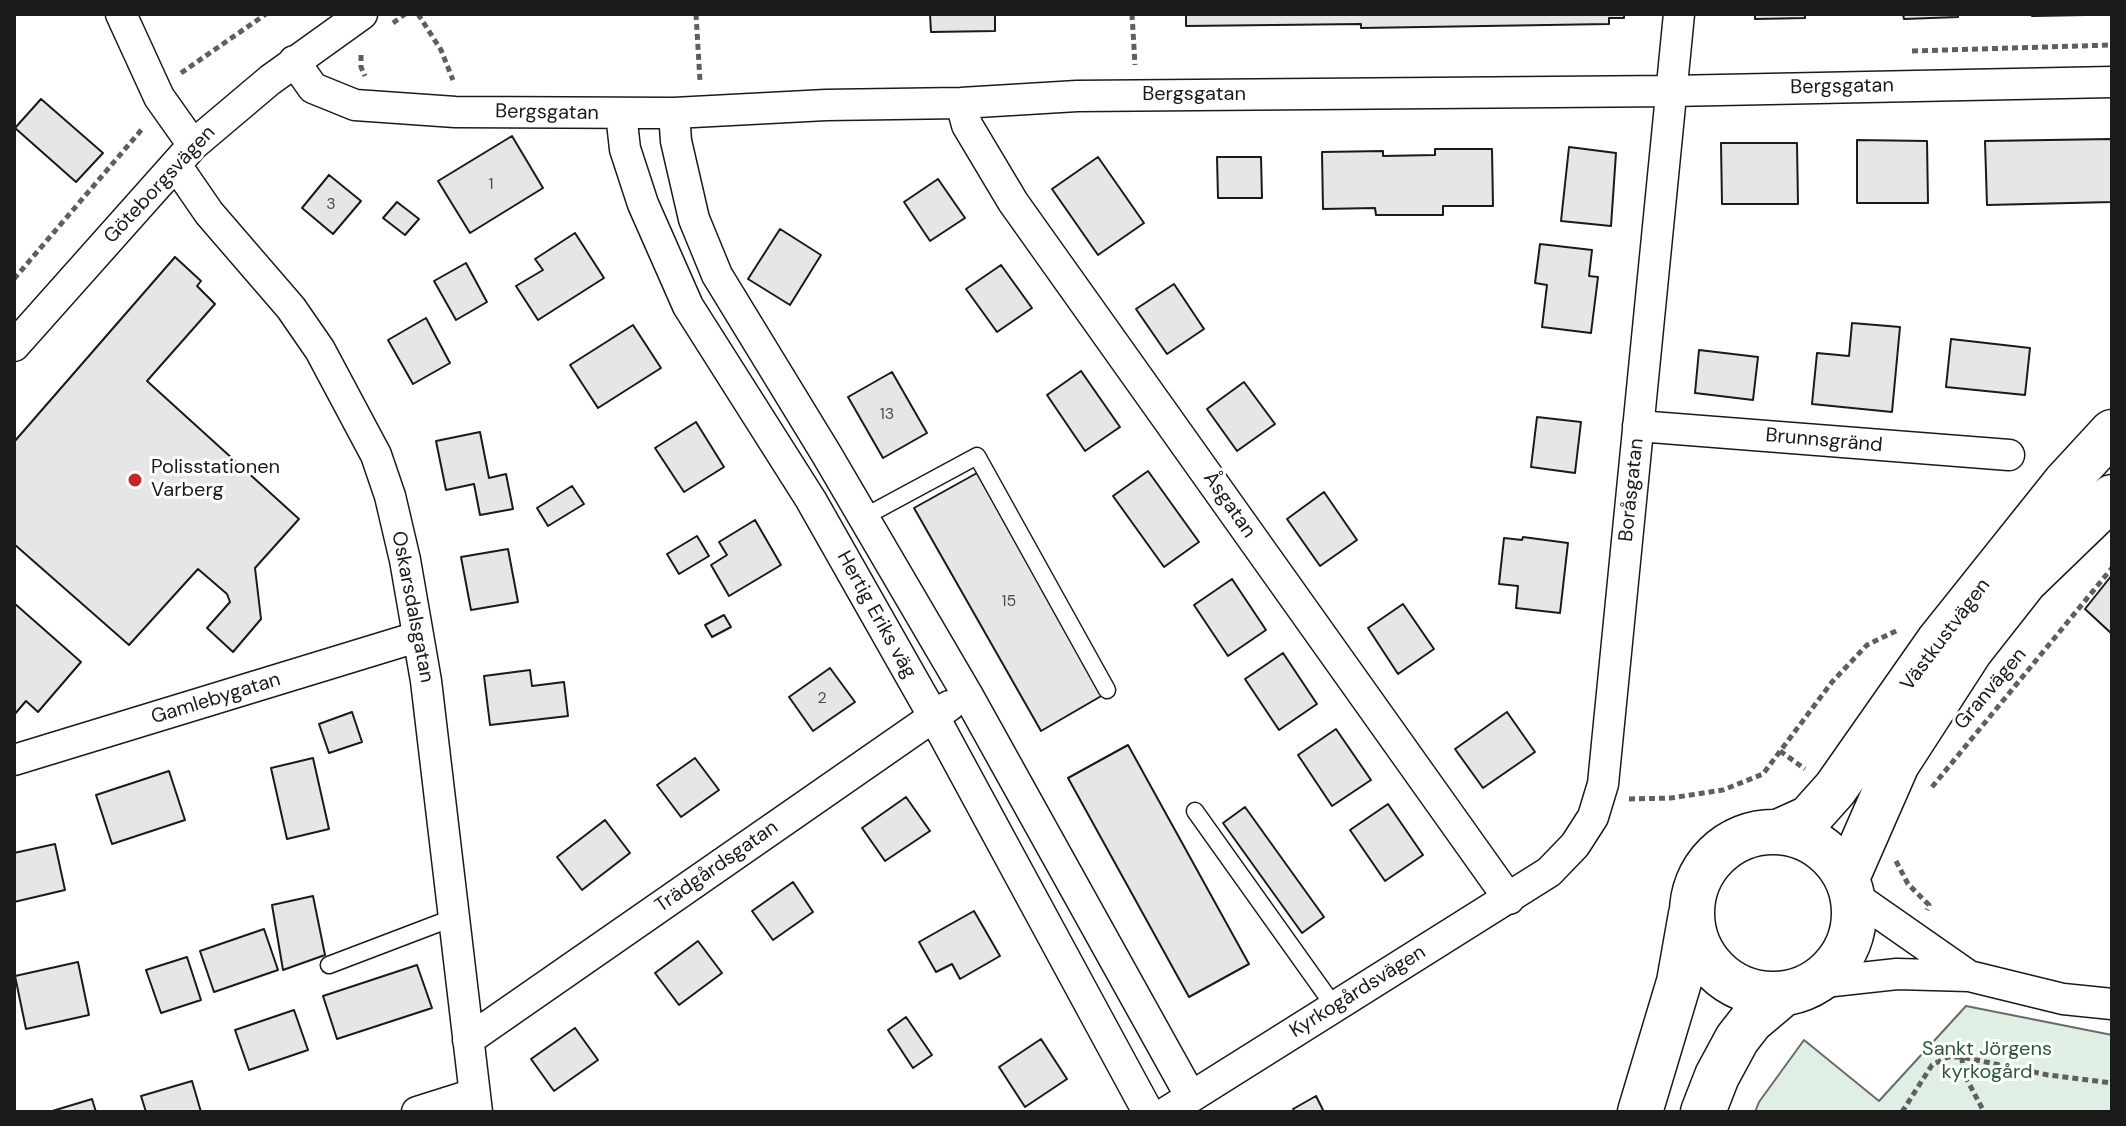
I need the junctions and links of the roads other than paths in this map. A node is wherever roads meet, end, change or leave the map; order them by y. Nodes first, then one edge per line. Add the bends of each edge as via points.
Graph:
1 (121, 14) edge
2 (362, 14) edge
3 (1679, 14) edge
4 (294, 61) junction
5 (2112, 82) edge
6 (1671, 91) junction
7 (961, 103) junction
8 (621, 113) junction
9 (674, 113) junction
10 (184, 155) junction
11 (14, 346) edge
12 (1638, 426) junction
13 (2112, 432) edge
14 (2009, 455) dead end
15 (2112, 497) edge
16 (864, 517) junction
17 (417, 637) junction
18 (1107, 690) dead end
19 (967, 694) junction
20 (934, 717) junction
21 (14, 760) edge
22 (1195, 811) dead end
23 (1778, 832) junction
24 (1549, 872) joint
25 (1850, 887) junction
26 (1509, 899) junction
27 (1692, 908) junction
28 (455, 917) junction
29 (329, 965) dead end
30 (1969, 976) junction
31 (1799, 989) junction
32 (2112, 1004) edge
33 (1334, 1006) junction
34 (468, 1040) junction
35 (476, 1103) edge
36 (1171, 1108) edge
37 (417, 1112) edge
38 (1640, 1112) edge
39 (1703, 1112) edge

1 - 10 street, Oskarsdalsgatan
2 - 4 street, Göteborgsvägen
3 - 6 street, Boråsgatan
4 - 8 street, Bergsgatan via 313,88 355,105
4 - 10 street, Göteborgsvägen
5 - 6 street, Bergsgatan
6 - 7 street, Bergsgatan via 1077,96
6 - 12 street, Boråsgatan
7 - 9 street, Bergsgatan
7 - 26 street, Åsgatan via 967,125 1013,202
8 - 9 street, Bergsgatan
8 - 20 street, Hertig Eriks väg via 625,149 643,204 688,306 811,500
9 - 16 street, Hertig Eriks väg via 694,219 717,275
10 - 11 street, Göteborgsvägen
10 - 17 street, Oskarsdalsgatan via 209,213 320,350 376,455 405,560
12 - 14 street, Brunnsgränd
12 - 24 street, Boråsgatan via 1600,797 1575,845
13 - 23 street, Västkustvägen via 1938,642 1835,789 1809,818
15 - 25 street, Västkustvägen via 2025,581 1970,651 1897,764
16 - 18 lane via 977,456
16 - 19 street, Hertig Eriks väg
17 - 21 street, Gamlebygatan
17 - 28 street, Oskarsdalsgatan
19 - 20 street, Trädgårdsgatan
19 - 36 street, Hertig Eriks väg
20 - 34 street, Trädgårdsgatan
20 - 36 street, Hertig Eriks väg
22 - 33 lane
23 - 25 street via 1806,839 1830,854
23 - 27 street via 1753,834 1710,861 1697,883
24 - 26 street, Kyrkogårdsvägen
25 - 30 street
25 - 31 street via 1854,924 1845,952 1837,964
26 - 33 street, Kyrkogårdsvägen
27 - 31 street via 1694,932 1718,972 1737,986 1760,993
27 - 38 street via 1679,982
28 - 29 lane
28 - 34 street, Oskarsdalsgatan
30 - 31 street via 1897,974
30 - 32 street via 2063,999
31 - 39 street via 1751,1021 1717,1076
33 - 36 street, Kyrkogårdsvägen
34 - 35 street, Oskarsdalsgatan
35 - 37 street

